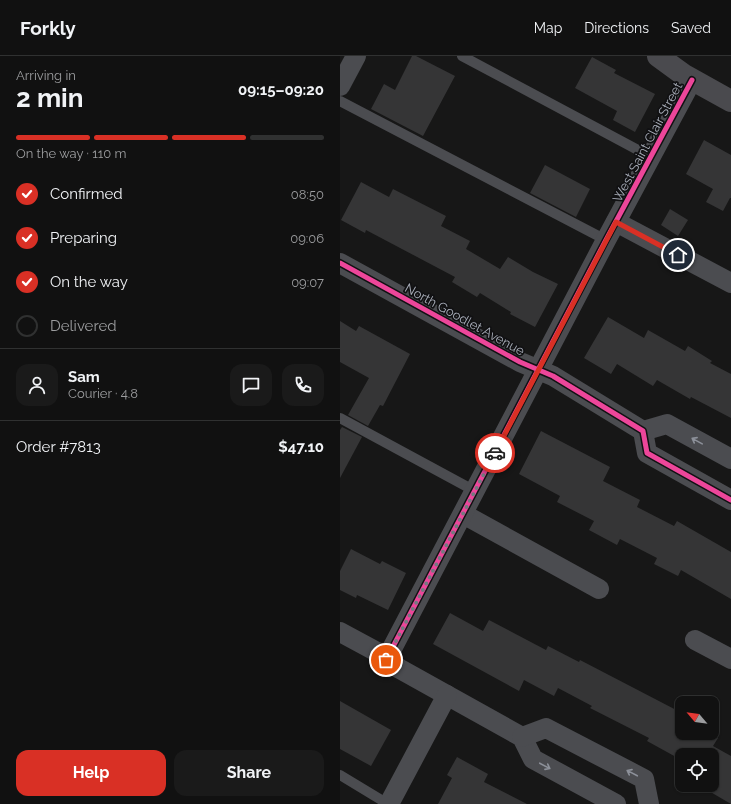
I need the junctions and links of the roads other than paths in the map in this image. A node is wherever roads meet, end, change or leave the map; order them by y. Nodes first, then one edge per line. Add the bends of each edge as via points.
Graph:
1 (356, 56) edge
2 (462, 56) edge
3 (658, 56) edge
4 (692, 80) junction
5 (340, 86) edge
6 (340, 101) edge
7 (731, 101) edge
8 (650, 157) junction
9 (616, 222) junction
10 (606, 240) junction
11 (340, 263) edge
12 (731, 283) edge
13 (539, 370) junction
14 (340, 418) edge
15 (643, 430) junction
16 (731, 459) edge
17 (474, 491) junction
18 (731, 500) edge
19 (463, 514) junction
20 (599, 589) dead end
21 (340, 632) edge
22 (695, 640) dead end
23 (731, 659) edge
24 (386, 660) junction
25 (447, 695) junction
26 (522, 737) junction
27 (340, 775) edge
28 (389, 804) edge
29 (616, 804) edge
30 (649, 804) edge

1 - 5 street
2 - 8 lane
3 - 4 main road
4 - 7 main road
4 - 8 street, West Saint Clair Street
6 - 10 lane
8 - 9 street, West Saint Clair Street
9 - 10 street, West Saint Clair Street
9 - 12 street
10 - 13 street, West Saint Clair Street
11 - 13 street, North Goodlet Avenue
13 - 15 street, North Goodlet Avenue
13 - 17 street, West Saint Clair Street
14 - 17 lane
16 -> 15 street via 667,424
15 - 18 street via 647,453
17 - 19 street, West Saint Clair Street
19 - 20 street
19 - 24 street, West Saint Clair Street
21 - 24 street via 379,653
22 - 23 street
24 - 25 street
25 - 26 street
25 - 28 street
26 -> 29 street via 533,759
30 -> 26 street via 644,779 546,728
27 - 28 lane

